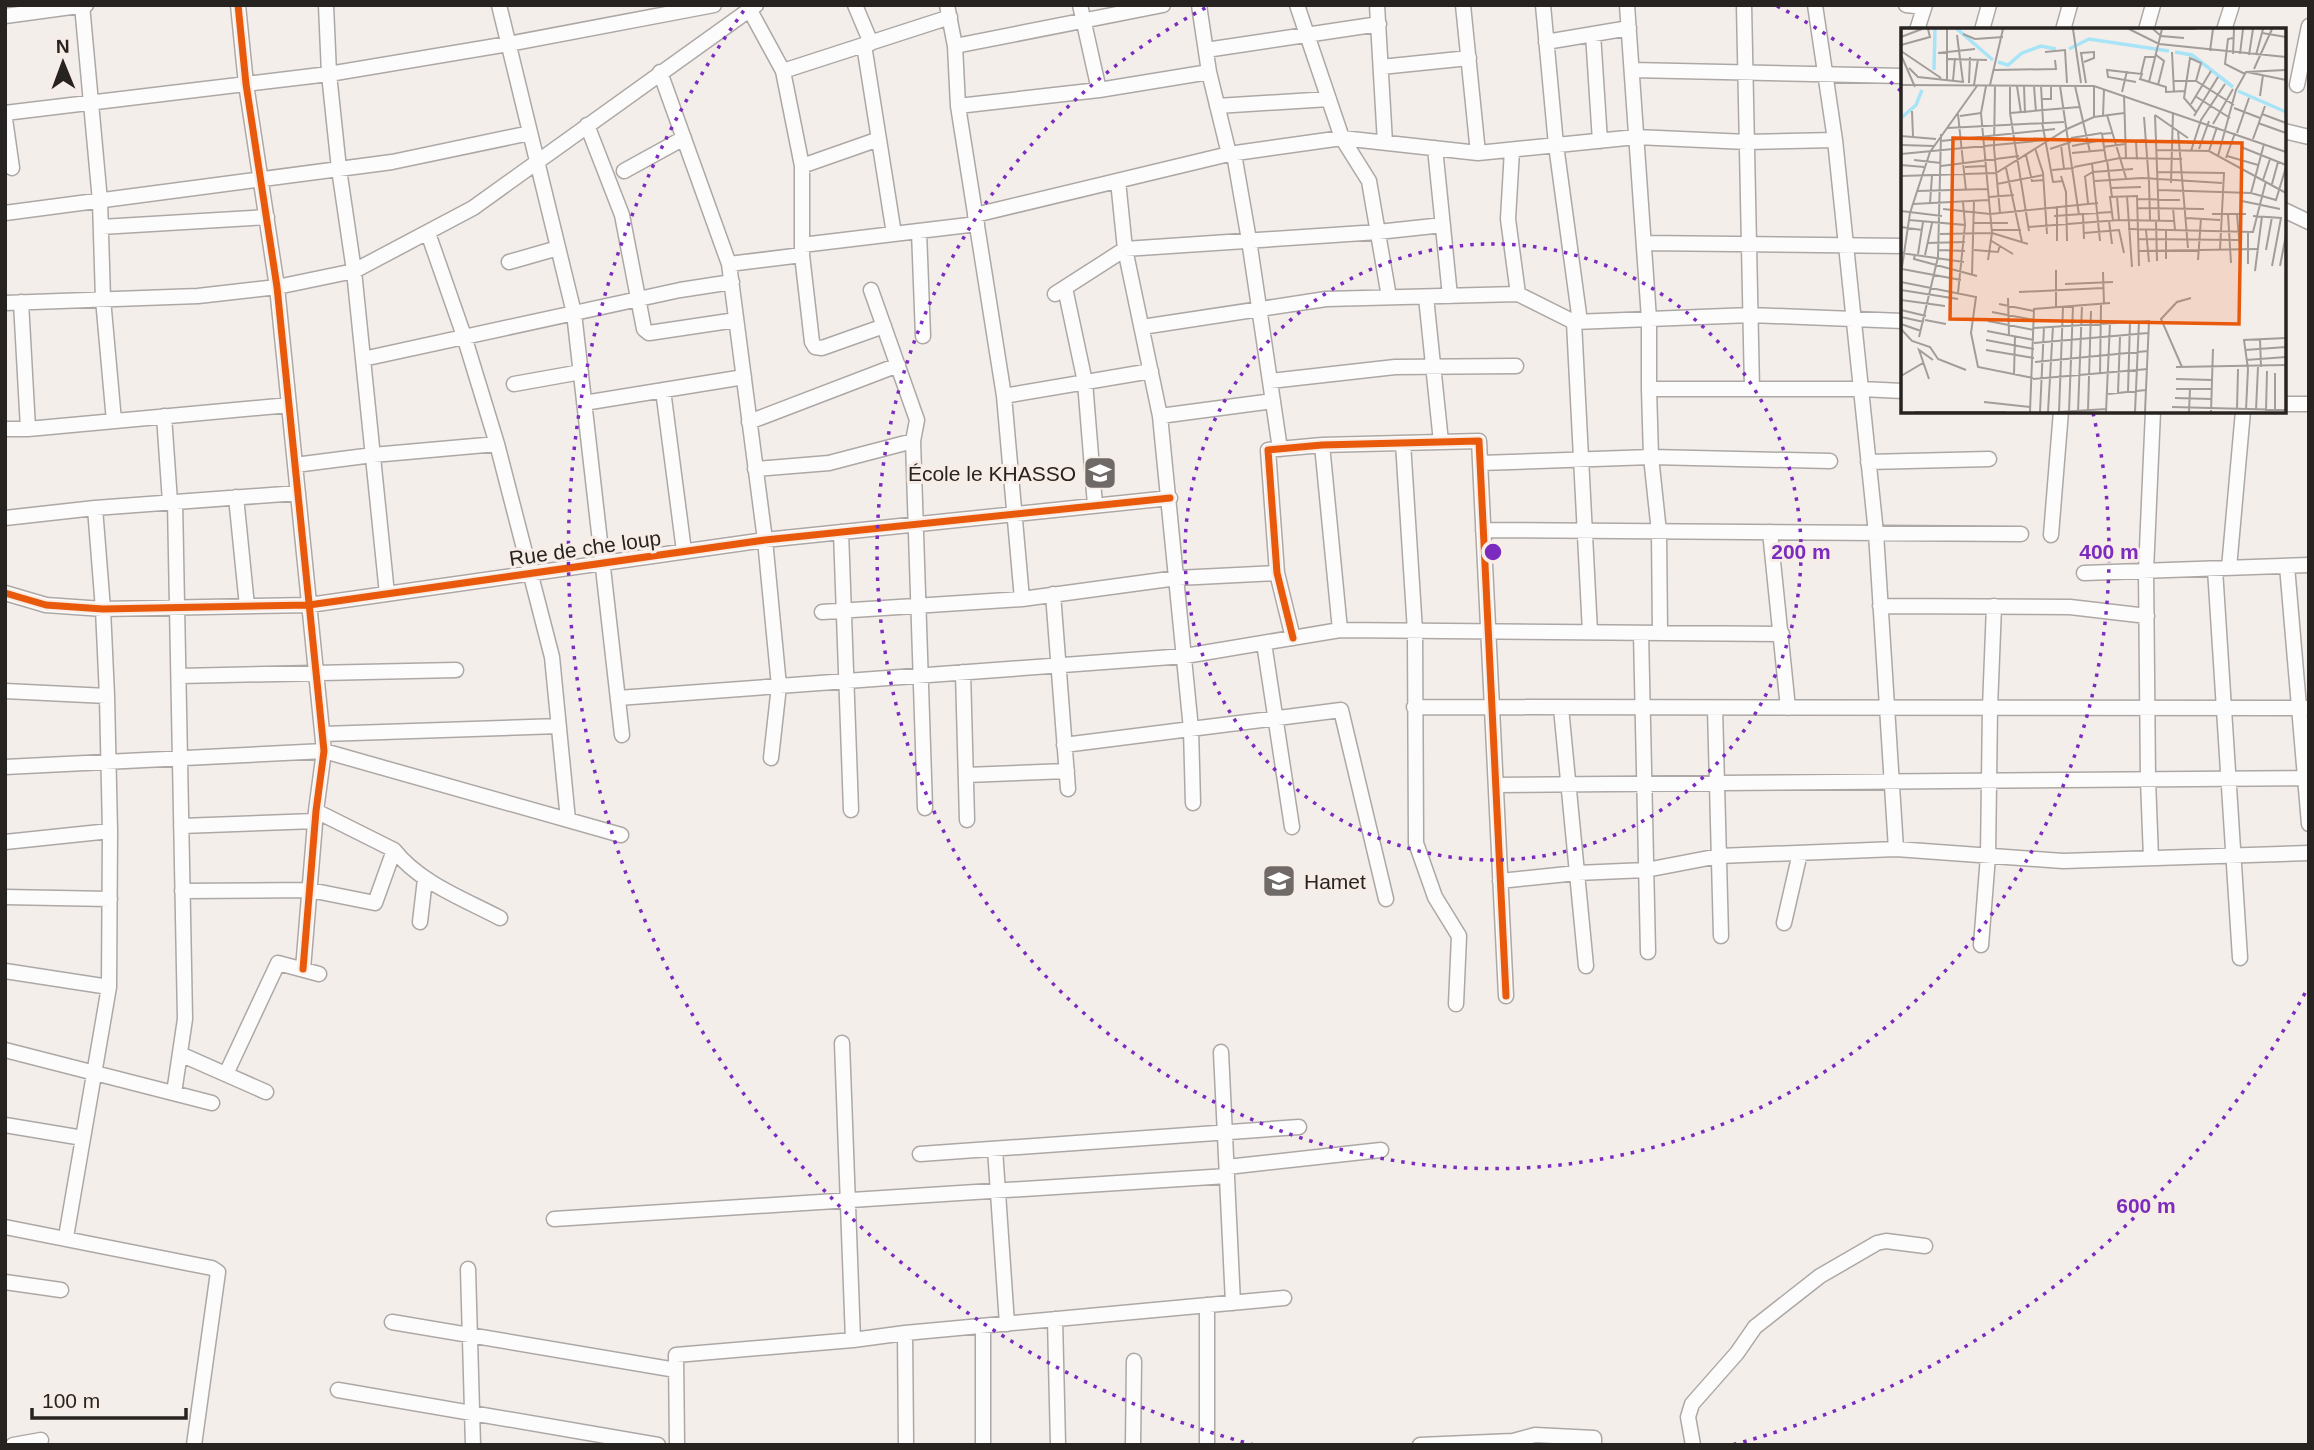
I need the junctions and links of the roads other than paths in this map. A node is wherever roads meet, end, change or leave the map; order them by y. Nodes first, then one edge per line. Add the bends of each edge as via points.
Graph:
1 (83, 5) edge
2 (238, 5) edge
3 (326, 5) edge
4 (499, 5) edge
5 (714, 5) edge
6 (855, 5) edge
7 (1163, 5) edge
8 (1199, 5) edge
9 (1297, 5) edge
10 (1377, 5) edge
11 (1464, 5) edge
12 (1543, 5) edge
13 (1627, 5) edge
14 (1744, 5) edge
15 (1815, 5) edge
16 (1906, 5) edge
17 (1989, 5) edge
18 (2070, 5) edge
19 (2153, 5) edge
20 (2232, 5) edge
21 (751, 6) edge
22 (1925, 6) edge
23 (949, 11) edge
24 (1081, 13) edge
25 (5, 16) edge
26 (1378, 24) junction
27 (1629, 28) junction
28 (1918, 28) edge
29 (1983, 28) edge
30 (2064, 28) edge
31 (2147, 28) edge
32 (2225, 28) edge
33 (2308, 31) edge
34 (1593, 34) junction
35 (1307, 35) junction
36 (1546, 43) junction
37 (508, 44) junction
38 (867, 44) junction
39 (955, 46) junction
40 (1206, 50) junction
41 (1469, 58) junction
42 (1381, 67) junction
43 (1632, 70) junction
44 (783, 71) junction
45 (660, 72) junction
46 (1209, 72) junction
47 (1746, 72) junction
48 (329, 74) junction
49 (1826, 74) junction
50 (1901, 75) edge
51 (246, 84) junction
52 (2297, 85) dead end
53 (1099, 90) junction
54 (1329, 99) junction
55 (89, 103) junction
56 (958, 106) junction
57 (1217, 106) junction
58 (5, 113) edge
59 (5, 119) edge
60 (587, 125) junction
61 (2286, 131) edge
62 (530, 133) junction
63 (1636, 137) junction
64 (2309, 137) edge
65 (684, 138) junction
66 (1342, 138) junction
67 (879, 139) junction
68 (1835, 140) junction
69 (1600, 141) junction
70 (1747, 142) junction
71 (1385, 143) junction
72 (1556, 145) junction
73 (1435, 148) junction
74 (1512, 150) junction
75 (1478, 153) junction
76 (1231, 154) junction
77 (537, 161) junction
78 (802, 166) junction
79 (12, 168) dead end
80 (339, 169) junction
81 (624, 171) dead end
82 (261, 179) junction
83 (1118, 181) junction
84 (100, 201) junction
85 (2286, 212) edge
86 (5, 213) edge
87 (267, 217) junction
88 (976, 220) junction
89 (2309, 222) edge
90 (1443, 225) junction
91 (101, 227) junction
92 (919, 231) junction
93 (1378, 232) junction
94 (428, 233) junction
95 (894, 234) junction
96 (1249, 240) junction
97 (1644, 243) junction
98 (1749, 243) junction
99 (1846, 244) junction
100 (1901, 246) edge
101 (558, 248) junction
102 (1125, 249) junction
103 (802, 250) junction
104 (509, 262) dead end
105 (729, 264) junction
106 (354, 271) junction
107 (732, 282) junction
108 (277, 287) junction
109 (871, 290) dead end
110 (1518, 294) junction
111 (1426, 296) junction
112 (1450, 296) junction
113 (1389, 297) junction
114 (103, 299) junction
115 (637, 300) junction
116 (21, 302) junction
117 (5, 303) edge
118 (1260, 309) junction
119 (574, 313) junction
120 (1751, 315) junction
121 (1649, 319) junction
122 (1854, 319) junction
123 (736, 320) junction
124 (1901, 321) edge
125 (1577, 322) junction
126 (884, 326) junction
127 (1142, 327) junction
128 (464, 336) junction
129 (923, 337) dead end
130 (363, 359) junction
131 (898, 365) junction
132 (1516, 366) dead end
133 (1433, 367) junction
134 (1151, 371) junction
135 (581, 372) junction
136 (744, 377) junction
137 (1270, 381) junction
138 (1085, 382) junction
139 (514, 384) dead end
140 (1649, 389) junction
141 (1752, 389) junction
142 (1861, 389) junction
143 (663, 390) junction
144 (1901, 391) edge
145 (1004, 396) junction
146 (1273, 401) junction
147 (584, 403) junction
148 (2286, 404) edge
149 (2309, 404) edge
150 (289, 405) junction
151 (2061, 413) edge
152 (2153, 413) edge
153 (2243, 413) edge
154 (164, 416) junction
155 (1160, 416) junction
156 (114, 421) junction
157 (749, 422) junction
158 (5, 429) edge
159 (28, 429) junction
160 (912, 441) junction
161 (1441, 442) junction
162 (1403, 443) junction
163 (497, 444) junction
164 (1322, 445) junction
165 (1280, 449) junction
166 (373, 455) junction
167 (1651, 457) junction
168 (1581, 460) junction
169 (1989, 460) dead end
170 (1830, 461) dead end
171 (1868, 462) junction
172 (1480, 463) junction
173 (295, 465) junction
174 (755, 469) junction
175 (298, 493) junction
176 (236, 497) junction
177 (1170, 498) junction
178 (173, 502) junction
179 (1095, 505) junction
180 (95, 508) junction
181 (1016, 514) junction
182 (5, 518) edge
183 (915, 524) junction
184 (1483, 530) junction
185 (1584, 531) junction
186 (1659, 531) junction
187 (841, 532) junction
188 (1770, 532) junction
189 (1876, 533) junction
190 (2021, 534) dead end
191 (2051, 535) dead end
192 (765, 540) junction
193 (684, 551) junction
194 (602, 563) junction
195 (2309, 565) edge
196 (2287, 566) junction
197 (2222, 568) junction
198 (2146, 571) junction
199 (530, 573) junction
200 (1278, 573) junction
201 (2084, 573) dead end
202 (1177, 578) junction
203 (5, 593) edge
204 (387, 594) junction
205 (1053, 594) junction
206 (1022, 599) junction
207 (309, 605) junction
208 (247, 606) junction
209 (918, 606) junction
210 (1881, 606) junction
211 (1994, 606) junction
212 (177, 607) junction
213 (103, 609) junction
214 (844, 611) junction
215 (822, 612) dead end
216 (2147, 616) junction
217 (1340, 630) junction
218 (1415, 631) junction
219 (1489, 631) junction
220 (1590, 632) junction
221 (1641, 633) junction
222 (1660, 633) junction
223 (1782, 634) junction
224 (1293, 638) junction
225 (1264, 643) junction
226 (1185, 656) junction
227 (1058, 666) junction
228 (456, 670) dead end
229 (317, 673) junction
230 (963, 673) junction
231 (178, 676) junction
232 (920, 676) junction
233 (848, 681) junction
234 (779, 686) junction
235 (5, 691) edge
236 (107, 696) junction
237 (618, 698) junction
238 (1414, 707) junction
239 (1492, 707) junction
240 (1561, 708) junction
241 (1643, 708) junction
242 (1715, 708) junction
243 (1788, 708) junction
244 (1887, 708) junction
245 (1990, 708) junction
246 (2148, 708) junction
247 (2224, 708) junction
248 (2304, 708) edge
249 (1276, 718) junction
250 (559, 726) junction
251 (1191, 729) junction
252 (323, 734) junction
253 (622, 736) dead end
254 (1064, 745) junction
255 (324, 751) junction
256 (180, 757) junction
257 (771, 758) dead end
258 (107, 761) junction
259 (5, 767) edge
260 (1067, 771) junction
261 (966, 775) junction
262 (2305, 778) junction
263 (2229, 779) junction
264 (2148, 780) junction
265 (1990, 781) junction
266 (1891, 782) junction
267 (1717, 783) junction
268 (1568, 784) junction
269 (1644, 784) junction
270 (1496, 785) junction
271 (1068, 789) dead end
272 (1193, 803) dead end
273 (925, 808) dead end
274 (851, 810) dead end
275 (315, 816) junction
276 (568, 820) junction
277 (967, 820) dead end
278 (2309, 824) edge
279 (181, 826) junction
280 (1292, 827) dead end
281 (110, 831) junction
282 (621, 835) dead end
283 (5, 842) edge
284 (1896, 849) junction
285 (394, 850) junction
286 (1800, 853) junction
287 (2309, 853) edge
288 (2233, 855) junction
289 (1719, 856) junction
290 (1988, 856) junction
291 (2151, 858) junction
292 (1646, 870) junction
293 (1577, 873) junction
294 (425, 879) junction
295 (1500, 881) junction
296 (310, 890) junction
297 (182, 891) junction
298 (5, 897) edge
299 (110, 899) junction
300 (1386, 899) dead end
301 (500, 918) dead end
302 (420, 922) dead end
303 (1784, 923) dead end
304 (1721, 936) dead end
305 (1981, 945) dead end
306 (1648, 952) dead end
307 (2240, 958) dead end
308 (1586, 966) dead end
309 (303, 969) junction
310 (5, 971) edge
311 (319, 974) dead end
312 (109, 987) junction
313 (1506, 996) dead end
314 (1456, 1004) dead end
315 (842, 1043) dead end
316 (5, 1050) edge
317 (1221, 1052) dead end
318 (180, 1054) junction
319 (94, 1073) junction
320 (226, 1074) junction
321 (266, 1092) dead end
322 (174, 1093) junction
323 (212, 1103) dead end
324 (5, 1125) edge
325 (1299, 1127) dead end
326 (1225, 1132) junction
327 (83, 1138) junction
328 (995, 1149) junction
329 (1381, 1150) dead end
330 (920, 1154) dead end
331 (1227, 1171) junction
332 (998, 1191) junction
333 (848, 1201) junction
334 (554, 1219) dead end
335 (5, 1227) edge
336 (66, 1237) junction
337 (1925, 1246) dead end
338 (468, 1269) dead end
339 (5, 1282) edge
340 (61, 1290) dead end
341 (1284, 1298) dead end
342 (1233, 1303) junction
343 (1207, 1305) junction
344 (1055, 1319) junction
345 (392, 1322) dead end
346 (1007, 1324) junction
347 (983, 1326) junction
348 (905, 1333) junction
349 (470, 1335) junction
350 (853, 1340) junction
351 (1134, 1361) dead end
352 (676, 1370) junction
353 (338, 1390) dead end
354 (472, 1413) junction
355 (41, 1440) dead end
356 (1513, 1443) edge
357 (1443, 1444) edge
358 (13, 1445) edge
359 (194, 1445) edge
360 (473, 1445) edge
361 (658, 1445) edge
362 (677, 1445) edge
363 (906, 1445) edge
364 (983, 1445) edge
365 (1058, 1445) edge
366 (1133, 1445) edge
367 (1208, 1445) edge
368 (1420, 1445) edge
369 (1594, 1445) edge
370 (1693, 1445) edge

1 - 25 street
1 - 55 street
2 - 51 street
3 - 48 street
4 - 37 street
5 - 37 street
6 - 38 street
7 - 24 street
8 - 40 street
9 - 35 street
10 - 26 street
11 - 41 street
12 - 36 street
13 - 27 street
14 - 47 street
15 - 49 street
16 - 22 street
17 - 29 street
18 - 30 street
19 - 31 street
20 - 32 street
21 - 44 street
21 - 45 street
22 - 28 street
23 - 38 street
23 - 39 street
24 - 39 street
24 - 53 street
26 - 35 street
26 - 42 street
27 - 34 street
27 - 43 street
33 - 52 street
34 - 36 street
34 - 69 street
35 - 40 street
35 - 54 street
36 - 72 street
37 - 48 street
37 - 62 street
38 - 44 street
38 - 67 street
39 - 56 street
40 - 46 street
41 - 42 street
41 - 75 street
42 - 71 street
43 - 47 street
43 - 63 street
44 - 78 street
45 - 60 street
45 - 65 street
46 - 53 street
46 - 57 street
47 - 49 street
47 - 70 street
48 - 51 street
48 - 80 street
49 - 50 street
49 - 68 street
51 - 55 street
51 - 82 street
53 - 56 street
54 - 57 street
54 - 66 street
55 - 58 street
55 - 84 street
56 - 88 street
57 - 76 street
59 - 79 street
60 - 77 street
60 - 115 street via 622,215
61 - 64 street
62 - 77 street
62 - 80 street
63 - 69 street
63 - 70 street
63 - 97 street
65 - 81 street
65 - 105 street
66 - 71 street
66 - 76 street
66 - 93 street via 1369,181
67 - 78 street
67 - 95 street
68 - 70 street
68 - 99 street
69 - 72 street
70 - 98 street
71 - 73 street
72 - 74 street
72 - 125 street
73 - 75 street
73 - 90 street
74 - 75 street
74 - 110 street via 1508,219
76 - 83 street
76 - 96 street
77 - 94 street via 473,208
77 - 101 street
78 - 103 street
80 - 82 street
80 - 106 street
82 - 84 street
82 - 87 street
83 - 88 street
83 - 102 street
84 - 86 street
84 - 91 street
85 - 89 street
87 - 91 street
87 - 108 street
88 - 92 street
88 - 145 street
90 - 93 street
90 - 112 street
91 - 114 street
92 - 95 street
92 - 129 street
93 - 96 street
93 - 113 street
94 - 106 street
94 - 128 street
95 - 103 street
96 - 102 street
96 - 118 street
97 - 98 street
97 - 121 street
98 - 99 street
98 - 120 street
99 - 100 street
99 - 122 street
101 - 104 street
101 - 119 street
102 - 127 street
102 - 138 street via 1060,291
103 - 105 street
103 - 126 street via 815,347
105 - 107 street
106 - 108 street
106 - 130 street
107 - 115 street
107 - 123 street
108 - 114 street via 186,297
108 - 150 street
109 - 126 street
110 - 112 street
110 - 125 street
111 - 112 street
111 - 113 street
111 - 133 street
113 - 118 street via 1326,299
114 - 116 street
114 - 156 street
115 - 119 street
115 - 123 street via 643,329 649,332
116 - 117 street
116 - 159 street
118 - 127 street
118 - 137 street
119 - 128 street
119 - 135 street
120 - 121 street
120 - 122 street
120 - 141 street
121 - 125 street
121 - 140 street
122 - 124 street
122 - 142 street
123 - 136 street
125 - 168 street
126 - 131 street
127 - 134 street
128 - 130 street
128 - 163 street
130 - 166 street
131 - 157 street
131 - 160 street via 917,420
132 - 133 street
133 - 137 street
133 - 161 street
134 - 138 street
134 - 155 street
135 - 139 street
135 - 147 street
136 - 143 street
136 - 157 street
137 - 146 street
138 - 145 street
138 - 179 street
140 - 141 street
140 - 167 street
141 - 142 street
142 - 144 street
142 - 171 street
143 - 147 street
143 - 193 street
145 - 181 street
146 - 155 street
146 - 165 street
147 - 194 street
148 - 149 street
150 - 154 street
150 - 173 street
151 - 191 street
152 - 198 street
153 - 197 street
154 - 156 street
154 - 178 street
155 - 177 street
156 - 159 street
157 - 174 street
158 - 159 street
160 - 174 street via 829,463
160 - 183 street
161 - 162 street
161 - 172 street via 1479,441
162 - 164 street
162 - 218 street
163 - 166 street
163 - 199 street
164 - 165 street
164 - 217 street
165 - 200 street via 1268,450
166 - 173 street
166 - 204 street
167 - 168 street
167 - 170 street
167 - 186 street
168 - 172 street
168 - 185 street
169 - 171 street
171 - 189 street
172 - 184 street
173 - 175 street
174 - 192 street
175 - 176 street
175 - 207 street
176 - 178 street
176 - 208 street
177 - 179 street, Rue de che loup
177 - 202 street
178 - 180 street
178 - 212 street
179 - 181 street, Rue de che loup
180 - 182 street
180 - 213 street
181 - 183 street, Rue de che loup
181 - 206 street
183 - 187 street, Rue de che loup
183 - 209 street
184 - 185 street
184 - 219 street
185 - 186 street
185 - 220 street
186 - 188 street
186 - 222 street
187 - 192 street, Rue de che loup
187 - 214 street
188 - 189 street
188 - 223 street
189 - 190 street
189 - 210 street
192 - 193 street, Rue de che loup
192 - 234 street
193 - 194 street, Rue de che loup
194 - 199 street, Rue de che loup
194 - 237 street
195 - 196 street
196 - 197 street
196 - 248 street
197 - 198 street
197 - 247 street
198 - 201 street
198 - 216 street
199 - 204 street, Rue de che loup
199 - 250 street via 552,657
200 - 202 street
200 - 224 street
202 - 205 street
202 - 226 street
203 - 213 street, Rue de che loup via 46,605
204 - 207 street, Rue de che loup
205 - 206 street
205 - 227 street
206 - 209 street
207 - 208 street, Rue de che loup
207 - 229 street
208 - 212 street, Rue de che loup
209 - 214 street
209 - 232 street
210 - 211 street
210 - 244 street
211 - 216 street via 2070,607
211 - 245 street
212 - 213 street, Rue de che loup
212 - 231 street
213 - 236 street
214 - 215 street
214 - 233 street
216 - 246 street
217 - 218 street
217 - 224 street
218 - 219 street
218 - 238 street
219 - 220 street
219 - 239 street
220 - 221 street
221 - 222 street
221 - 241 street
222 - 223 street
223 - 243 street
224 - 225 street
225 - 226 street
225 - 249 street
226 - 227 street
226 - 251 street
227 - 230 street
227 - 254 street
228 - 229 street
229 - 231 street
229 - 252 street
230 - 232 street
230 - 261 street
231 - 256 street
232 - 233 street
232 - 273 street
233 - 234 street
233 - 274 street
234 - 237 street
234 - 257 street
235 - 236 street
236 - 258 street
237 - 253 street
238 - 239 street
238 - 314 street via 1416,844 1435,897 1459,936
239 - 240 street
239 - 270 street
240 - 241 street
240 - 268 street
241 - 242 street
241 - 269 street
242 - 243 street
242 - 267 street
243 - 244 street
244 - 245 street
244 - 266 street
245 - 246 street
245 - 265 street
246 - 247 street
246 - 264 street
247 - 248 street
247 - 263 street
248 - 262 street
249 - 251 street
249 - 280 street
249 - 300 street via 1341,710
250 - 252 street
250 - 276 street
251 - 254 street
251 - 272 street
252 - 255 street
254 - 260 street
255 - 256 street
255 - 275 street
255 - 276 street
256 - 258 street
256 - 279 street
258 - 259 street
258 - 281 street
260 - 261 street
260 - 271 street
261 - 277 street
262 - 263 street
262 - 278 street
263 - 264 street
263 - 288 street
264 - 265 street
264 - 291 street
265 - 266 street
265 - 290 street
266 - 267 street
266 - 284 street
267 - 269 street
267 - 289 street
268 - 269 street
268 - 270 street
268 - 293 street
269 - 292 street
270 - 295 street
275 - 279 street
275 - 285 street
275 - 296 street
276 - 282 street
279 - 297 street
281 - 283 street
281 - 299 street
284 - 286 street
284 - 290 street
285 - 294 street
285 - 296 street via 374,903
286 - 289 street
286 - 303 street
287 - 288 street
288 - 291 street
288 - 307 street
289 - 292 street
289 - 304 street
290 - 291 street via 2063,861
290 - 305 street
292 - 293 street
292 - 306 street
293 - 295 street
293 - 308 street
294 - 301 street
294 - 302 street
295 - 313 street
296 - 297 street
296 - 309 street
297 - 318 street via 185,1019
298 - 299 street
299 - 312 street
309 - 311 street
309 - 320 street via 278,963
310 - 312 street
312 - 319 street
315 - 333 street
316 - 319 street
317 - 326 street
318 - 320 street
318 - 322 street
319 - 322 street
319 - 327 street
320 - 321 street
322 - 323 street
324 - 327 street
325 - 326 street
326 - 328 street
326 - 331 street
327 - 336 street
328 - 330 street
328 - 332 street
329 - 331 street
331 - 332 street
331 - 342 street
332 - 333 street
332 - 346 street
333 - 334 street
333 - 350 street
335 - 336 street
336 - 359 street via 218,1272
337 - 370 street via 1877,1243 1820,1276 1768,1315 1692,1404 1688,1417
338 - 349 street
339 - 340 street
341 - 342 street
342 - 343 street
343 - 344 street
343 - 367 street
344 - 346 street
344 - 365 street
345 - 349 street
346 - 347 street
347 - 348 street
347 - 364 street
348 - 350 street
348 - 363 street
349 - 352 street
349 - 354 street
350 - 352 street via 676,1354
351 - 366 street
352 - 362 street
353 - 354 street
354 - 360 street
354 - 361 street
355 - 358 street
356 - 357 street
356 - 369 street via 1535,1436 1594,1438
357 - 368 street

